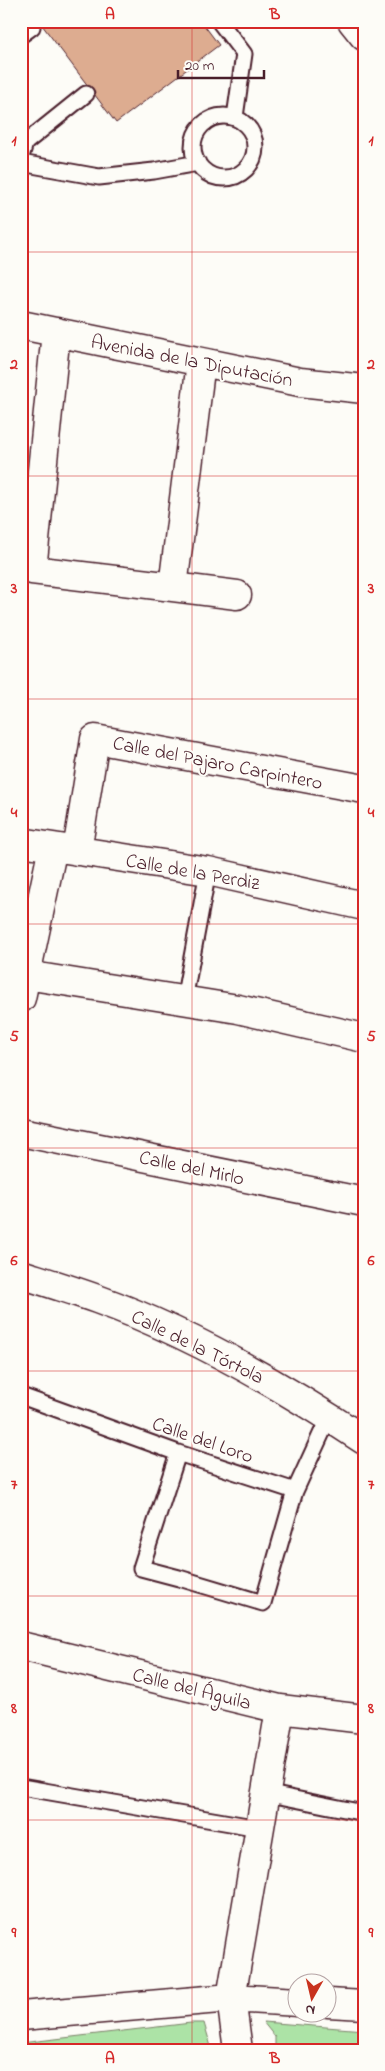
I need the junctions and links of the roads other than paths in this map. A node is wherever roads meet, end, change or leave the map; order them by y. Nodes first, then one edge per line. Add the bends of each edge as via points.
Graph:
1 (219, 21) edge
2 (352, 21) edge
3 (364, 36) edge
4 (86, 94) dead end
5 (235, 117) junction
6 (21, 157) edge
7 (21, 163) edge
8 (198, 163) junction
9 (21, 325) edge
10 (56, 332) junction
11 (201, 362) junction
12 (364, 389) edge
13 (173, 587) junction
14 (237, 595) dead end
15 (364, 789) edge
16 (21, 842) edge
17 (65, 849) junction
18 (208, 871) junction
19 (364, 906) edge
20 (25, 969) edge
21 (184, 1000) junction
22 (364, 1038) edge
23 (21, 1132) edge
24 (364, 1202) edge
25 (21, 1274) edge
26 (21, 1396) edge
27 (329, 1417) junction
28 (364, 1440) edge
29 (178, 1453) junction
30 (295, 1491) junction
31 (21, 1646) edge
32 (280, 1709) junction
33 (364, 1719) edge
34 (21, 1788) edge
35 (265, 1793) junction
36 (364, 1813) edge
37 (259, 1828) junction
38 (231, 1998) junction
39 (288, 2001) edge
40 (338, 2004) edge
41 (364, 2005) edge
42 (21, 2016) edge
43 (238, 2050) edge

1 - 5 lane via 244,54
2 - 3 street
4 - 6 lane via 24,143
5 - 8 lane via 213,118 197,131 193,142
5 - 8 lane via 244,122 255,141 252,162 236,176 225,178 205,171
7 - 8 lane via 99,177
9 - 10 street, Avenida de la Diputación
10 - 11 street, Avenida de la Diputación
10 - 13 street via 32,570
11 - 12 street, Avenida de la Diputación via 300,382
11 - 13 street
13 - 14 street
15 - 17 street, Calle del Pajaro Carpintero via 96,739
16 - 17 street, Calle de la Perdiz
17 - 18 street, Calle de la Perdiz
17 - 20 street
18 - 19 street, Calle de la Perdiz
18 - 21 lane
20 - 21 street
21 - 22 street
23 - 24 street, Calle del Mirlo
25 - 27 street, Calle de la Tórtola via 98,1299 175,1332 254,1372
26 - 29 lane, Calle del Loro
27 - 28 street, Calle de la Tórtola
27 - 30 lane
29 - 30 lane, Calle del Loro
29 - 30 lane via 141,1568 263,1604
31 - 32 street, Calle del Águila
32 - 33 street, Calle del Águila
32 - 35 street
34 - 37 lane
35 - 36 lane
35 - 37 street
37 - 38 street
38 - 39 street
38 - 42 street
38 - 43 street
40 - 41 street

